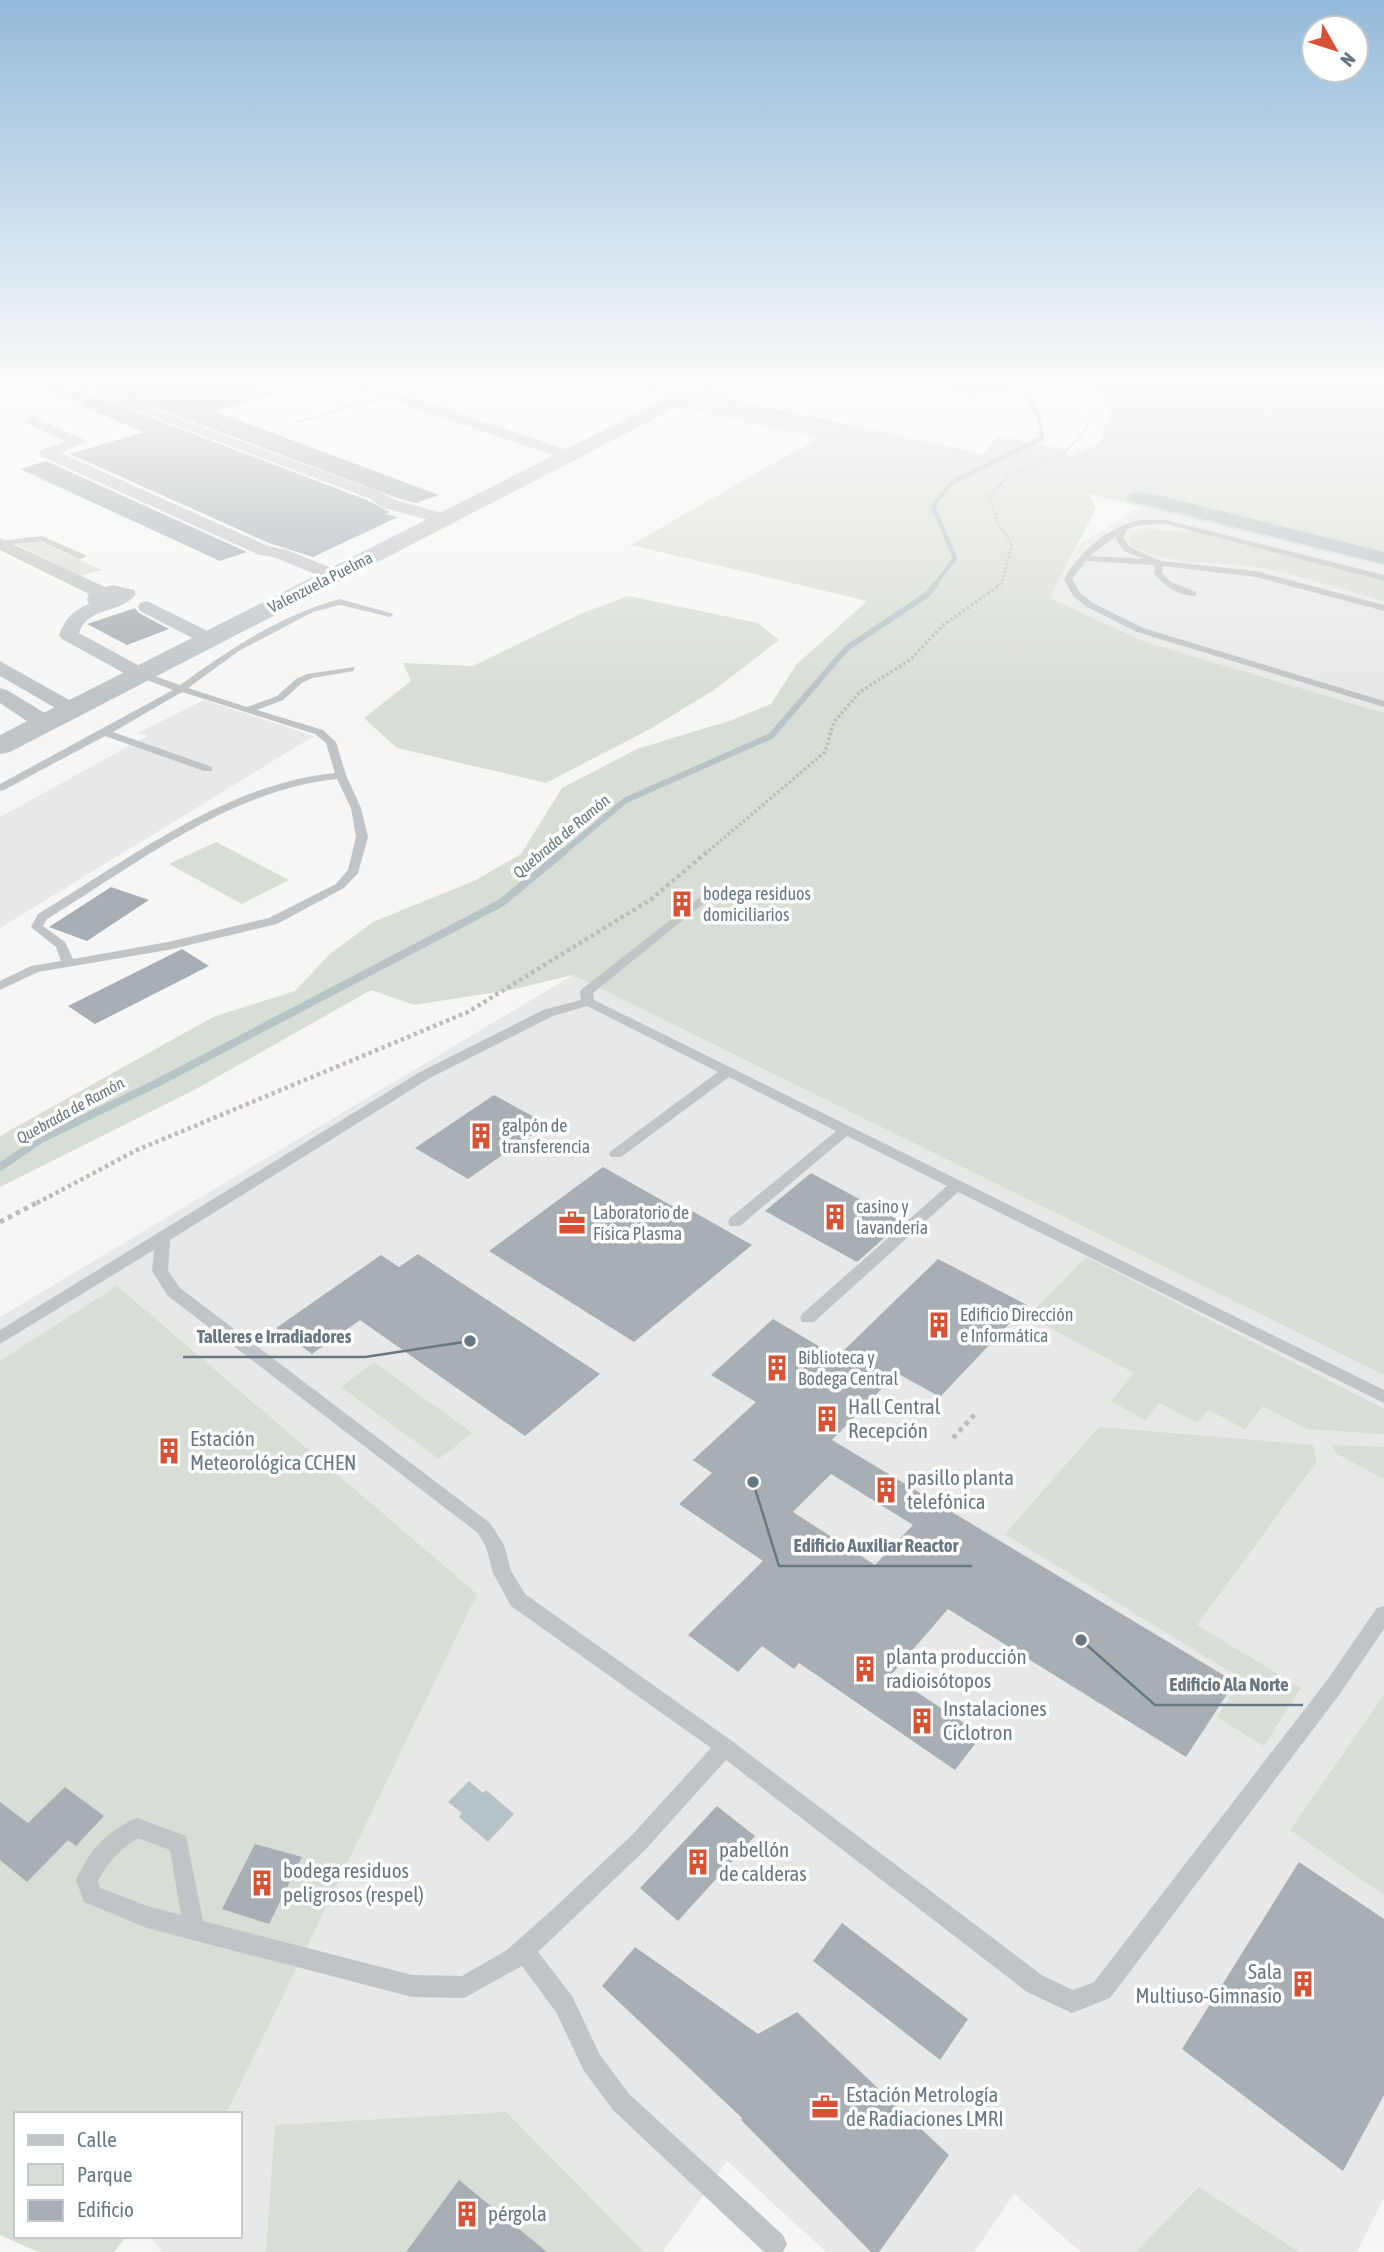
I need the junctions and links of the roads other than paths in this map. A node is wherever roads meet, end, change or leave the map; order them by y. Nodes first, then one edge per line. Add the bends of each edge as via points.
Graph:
1 (121, 486) edge
2 (350, 486) edge
3 (507, 486) edge
4 (450, 516) junction
5 (1123, 530) junction
6 (0, 543) edge
7 (82, 557) dead end
8 (1083, 558) junction
9 (1159, 563) junction
10 (328, 578) junction
11 (1384, 578) edge
12 (1194, 594) dead end
13 (147, 607) dead end
14 (1384, 608) edge
15 (390, 614) dead end
16 (209, 639) junction
17 (0, 667) edge
18 (351, 669) dead end
19 (140, 674) junction
20 (181, 689) junction
21 (0, 695) edge
22 (1384, 704) edge
23 (71, 709) junction
24 (250, 709) junction
25 (45, 723) junction
26 (104, 732) junction
27 (0, 746) edge
28 (208, 769) dead end
29 (341, 775) junction
30 (0, 788) edge
31 (705, 897) dead end
32 (68, 962) junction
33 (0, 986) edge
34 (589, 1002) junction
35 (727, 1072) junction
36 (846, 1130) junction
37 (616, 1154) dead end
38 (958, 1184) junction
39 (735, 1222) dead end
40 (162, 1240) junction
41 (808, 1318) dead end
42 (0, 1338) edge
43 (1384, 1396) edge
44 (1384, 1614) edge
45 (725, 1747) junction
46 (194, 1930) junction
47 (524, 1951) junction
48 (774, 2244) dead end

1 - 10 street via 263,550 271,558
2 - 4 street via 390,504
3 - 4 street, Valenzuela Puelma
4 - 10 street, Valenzuela Puelma
5 - 8 lane
5 - 9 lane via 1119,538 1127,549
5 - 11 lane via 1138,523 1166,522
6 - 7 lane via 42,538
6 - 19 street via 103,598 70,625 69,635
8 - 9 lane
8 - 22 lane via 1069,579 1070,587 1090,605 1118,620 1165,639
9 - 12 lane via 1162,579
9 - 14 lane via 1256,574
10 - 16 street, Valenzuela Puelma
13 - 16 street
15 - 20 lane via 341,602 310,610 236,649
16 - 19 street, Valenzuela Puelma
17 - 23 street
18 - 24 lane via 310,676 280,698
19 - 20 lane
19 - 23 street, Valenzuela Puelma
20 - 24 lane
20 - 26 lane
21 - 25 street
23 - 25 street, Valenzuela Puelma
24 - 29 lane via 319,732 331,742
25 - 27 street, Valenzuela Puelma
26 - 28 lane
26 - 30 lane
29 - 32 lane via 300,780 250,797 42,917 37,927 61,945
29 - 32 lane via 362,836 354,871 340,886 273,920 168,946
31 - 34 lane via 586,992
32 - 33 lane via 35,969
34 - 35 lane
34 - 40 lane via 548,1013 425,1075
35 - 36 lane
35 - 37 lane
36 - 38 lane
36 - 39 lane
38 - 41 lane
38 - 43 lane
40 - 42 lane
40 - 45 lane via 160,1271 174,1292 484,1528 518,1600
44 - 45 lane via 1102,1990 1072,2002 1035,1984
45 - 47 lane via 639,1842
46 - 46 lane via 92,1895 87,1880 98,1856 137,1828 179,1843
46 - 47 lane via 412,1986 464,1987
47 - 48 lane via 564,2004 592,2063 621,2102

